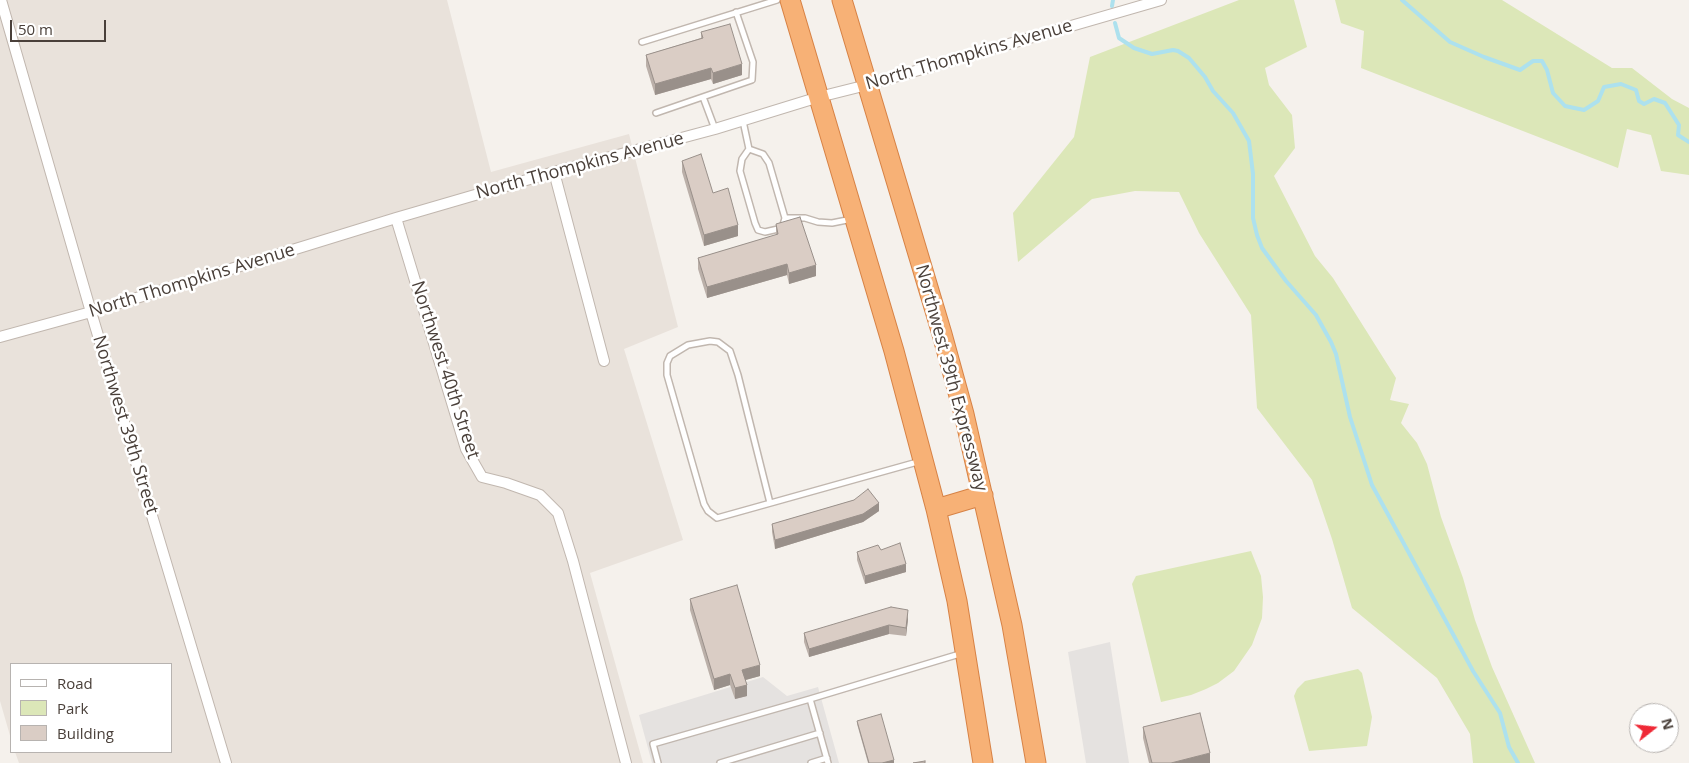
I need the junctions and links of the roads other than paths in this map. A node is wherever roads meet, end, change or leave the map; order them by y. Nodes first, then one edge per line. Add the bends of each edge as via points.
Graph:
1 (1, 0) edge
2 (776, 0) edge
3 (790, 0) edge
4 (842, 0) edge
5 (1161, 0) edge
6 (736, 12) junction
7 (642, 42) dead end
8 (867, 85) junction
9 (703, 97) junction
10 (819, 97) junction
11 (656, 113) dead end
12 (743, 120) junction
13 (715, 129) junction
14 (749, 149) junction
15 (554, 172) junction
16 (396, 218) junction
17 (785, 218) junction
18 (855, 218) junction
19 (91, 312) junction
20 (0, 337) edge
21 (604, 361) dead end
22 (924, 461) junction
23 (983, 495) junction
24 (770, 503) junction
25 (936, 509) junction
26 (966, 652) junction
27 (810, 699) junction
28 (820, 733) junction
29 (828, 760) edge
30 (226, 763) edge
31 (626, 763) edge
32 (658, 763) edge
33 (720, 763) edge
34 (811, 763) edge
35 (983, 763) edge
36 (1036, 763) edge

1 - 19 street, Northwest 39th Street
2 - 6 lane
3 - 10 highway
4 - 8 highway, Northwest 39th Expressway
5 - 8 street, North Thompkins Avenue
6 - 7 lane
6 - 9 lane via 753,62 752,80
8 - 10 street, North Thompkins Avenue
8 - 23 highway, Northwest 39th Expressway via 942,334
9 - 11 lane
9 - 13 lane
10 - 12 street, North Thompkins Avenue
10 - 18 highway
12 - 13 street, North Thompkins Avenue
12 - 14 lane
13 - 15 street, North Thompkins Avenue
14 - 17 lane via 763,154 769,163
14 - 17 lane via 742,159 740,171 758,230 778,229
15 - 16 street, North Thompkins Avenue
15 - 21 street
16 - 19 street, North Thompkins Avenue
16 - 31 street, Northwest 40th Street via 466,449 482,477 540,495 558,513
17 - 18 lane via 832,223
18 - 22 highway
19 - 20 street, North Thompkins Avenue
19 - 30 street, Northwest 39th Street
22 - 24 lane
22 - 25 highway
23 - 25 highway
23 - 36 highway, Northwest 39th Expressway via 1012,625
24 - 24 lane via 717,518 704,504 667,374 670,356 688,345 718,342 730,351
25 - 26 highway
26 - 27 lane
26 - 35 highway
27 - 28 lane
27 - 32 lane via 653,744
28 - 29 lane
28 - 33 lane
29 - 34 lane

